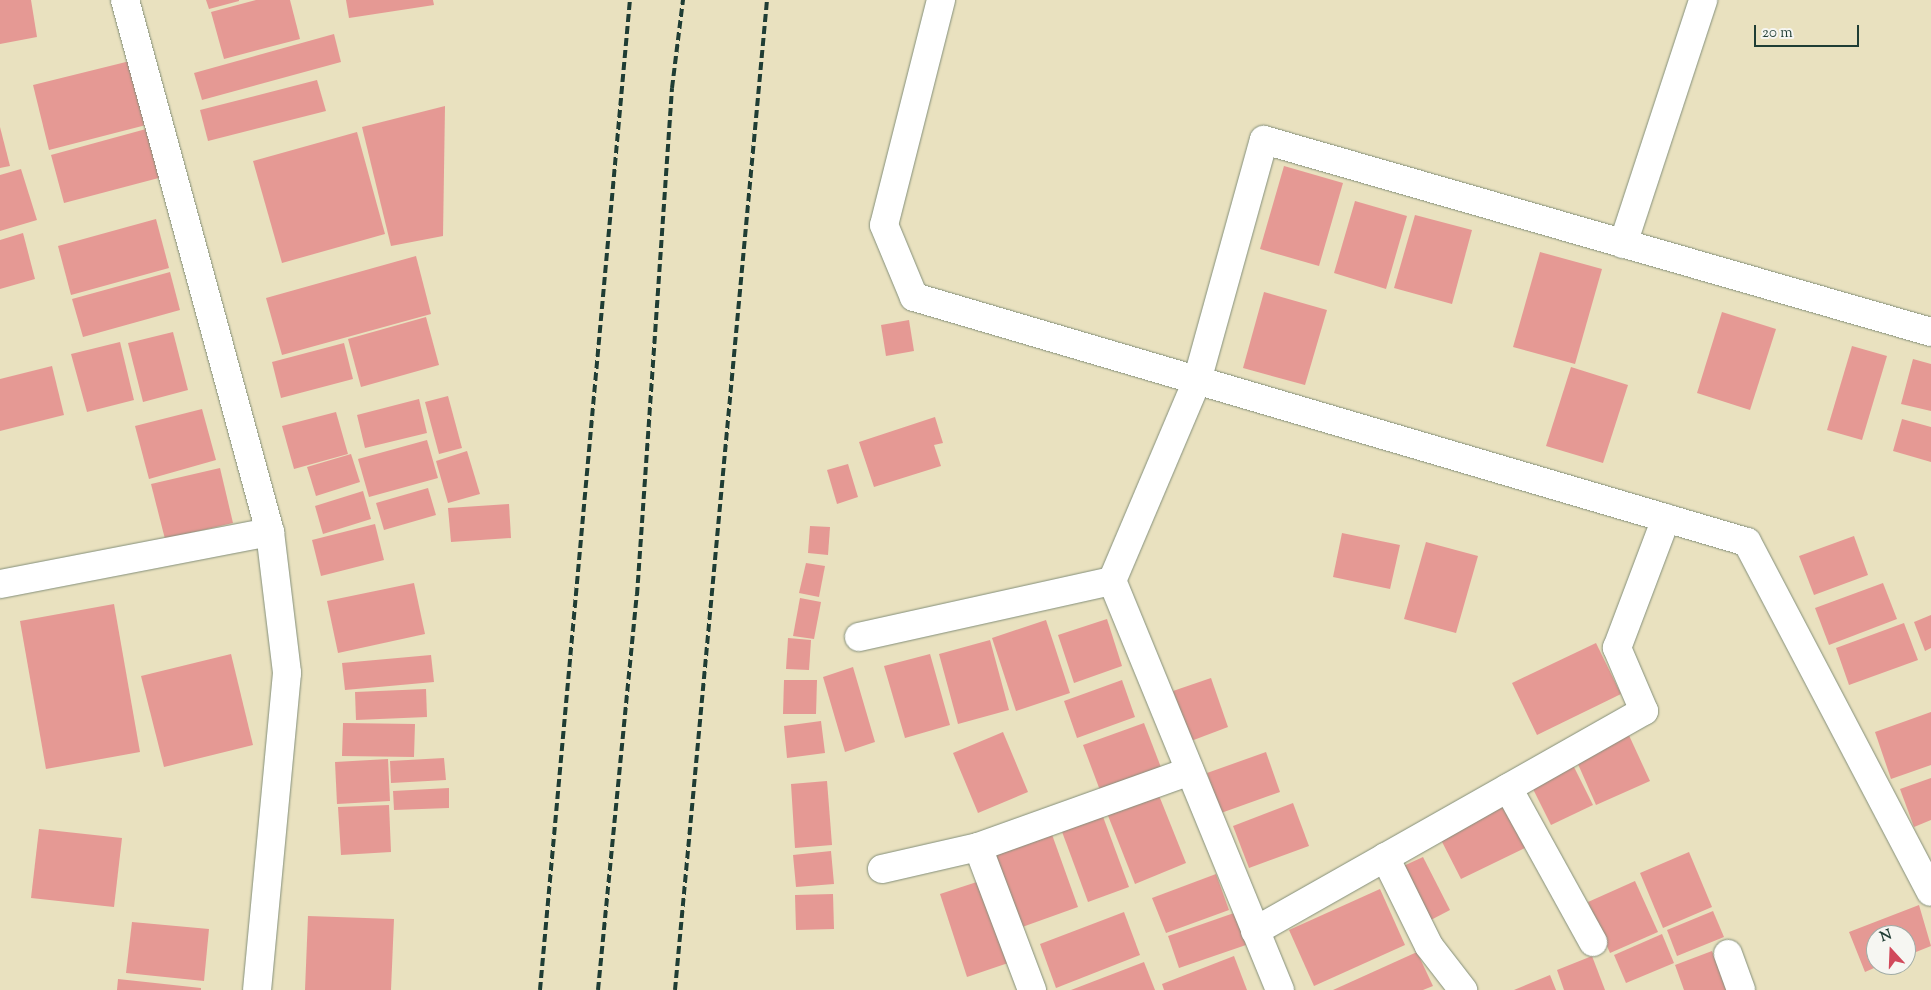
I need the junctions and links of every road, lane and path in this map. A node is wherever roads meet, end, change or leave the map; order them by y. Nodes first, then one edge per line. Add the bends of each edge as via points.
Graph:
1 (125, 0) edge
2 (941, 0) edge
3 (1703, 0) edge
4 (1623, 244) junction
5 (1931, 332) edge
6 (1197, 381) junction
7 (1666, 518) junction
8 (270, 532) junction
9 (1112, 581) junction
10 (0, 584) edge
11 (859, 637) dead end
12 (1190, 771) junction
13 (1508, 788) junction
14 (978, 847) junction
15 (1922, 851) edge
16 (1385, 857) junction
17 (882, 869) dead end
18 (1931, 892) edge
19 (1255, 930) junction
20 (1593, 942) dead end
21 (1728, 954) dead end
22 (256, 990) edge
23 (1032, 990) edge
24 (1280, 990) edge
25 (1463, 990) edge
26 (1741, 990) edge

1 - 8 street
2 - 6 street via 884,225 914,297
3 - 4 street
4 - 5 street
4 - 6 street via 1264,140
6 - 7 street
6 - 9 street
7 - 13 street via 1617,648 1644,711
7 - 15 street via 1747,542
8 - 10 street
8 - 22 street via 287,673
9 - 11 street
9 - 12 street
12 - 14 street
12 - 19 street
13 - 16 street
13 - 20 street
14 - 17 street
14 - 23 street
15 - 18 street
16 - 19 street
16 - 25 street via 1429,946
19 - 24 street
21 - 26 street

